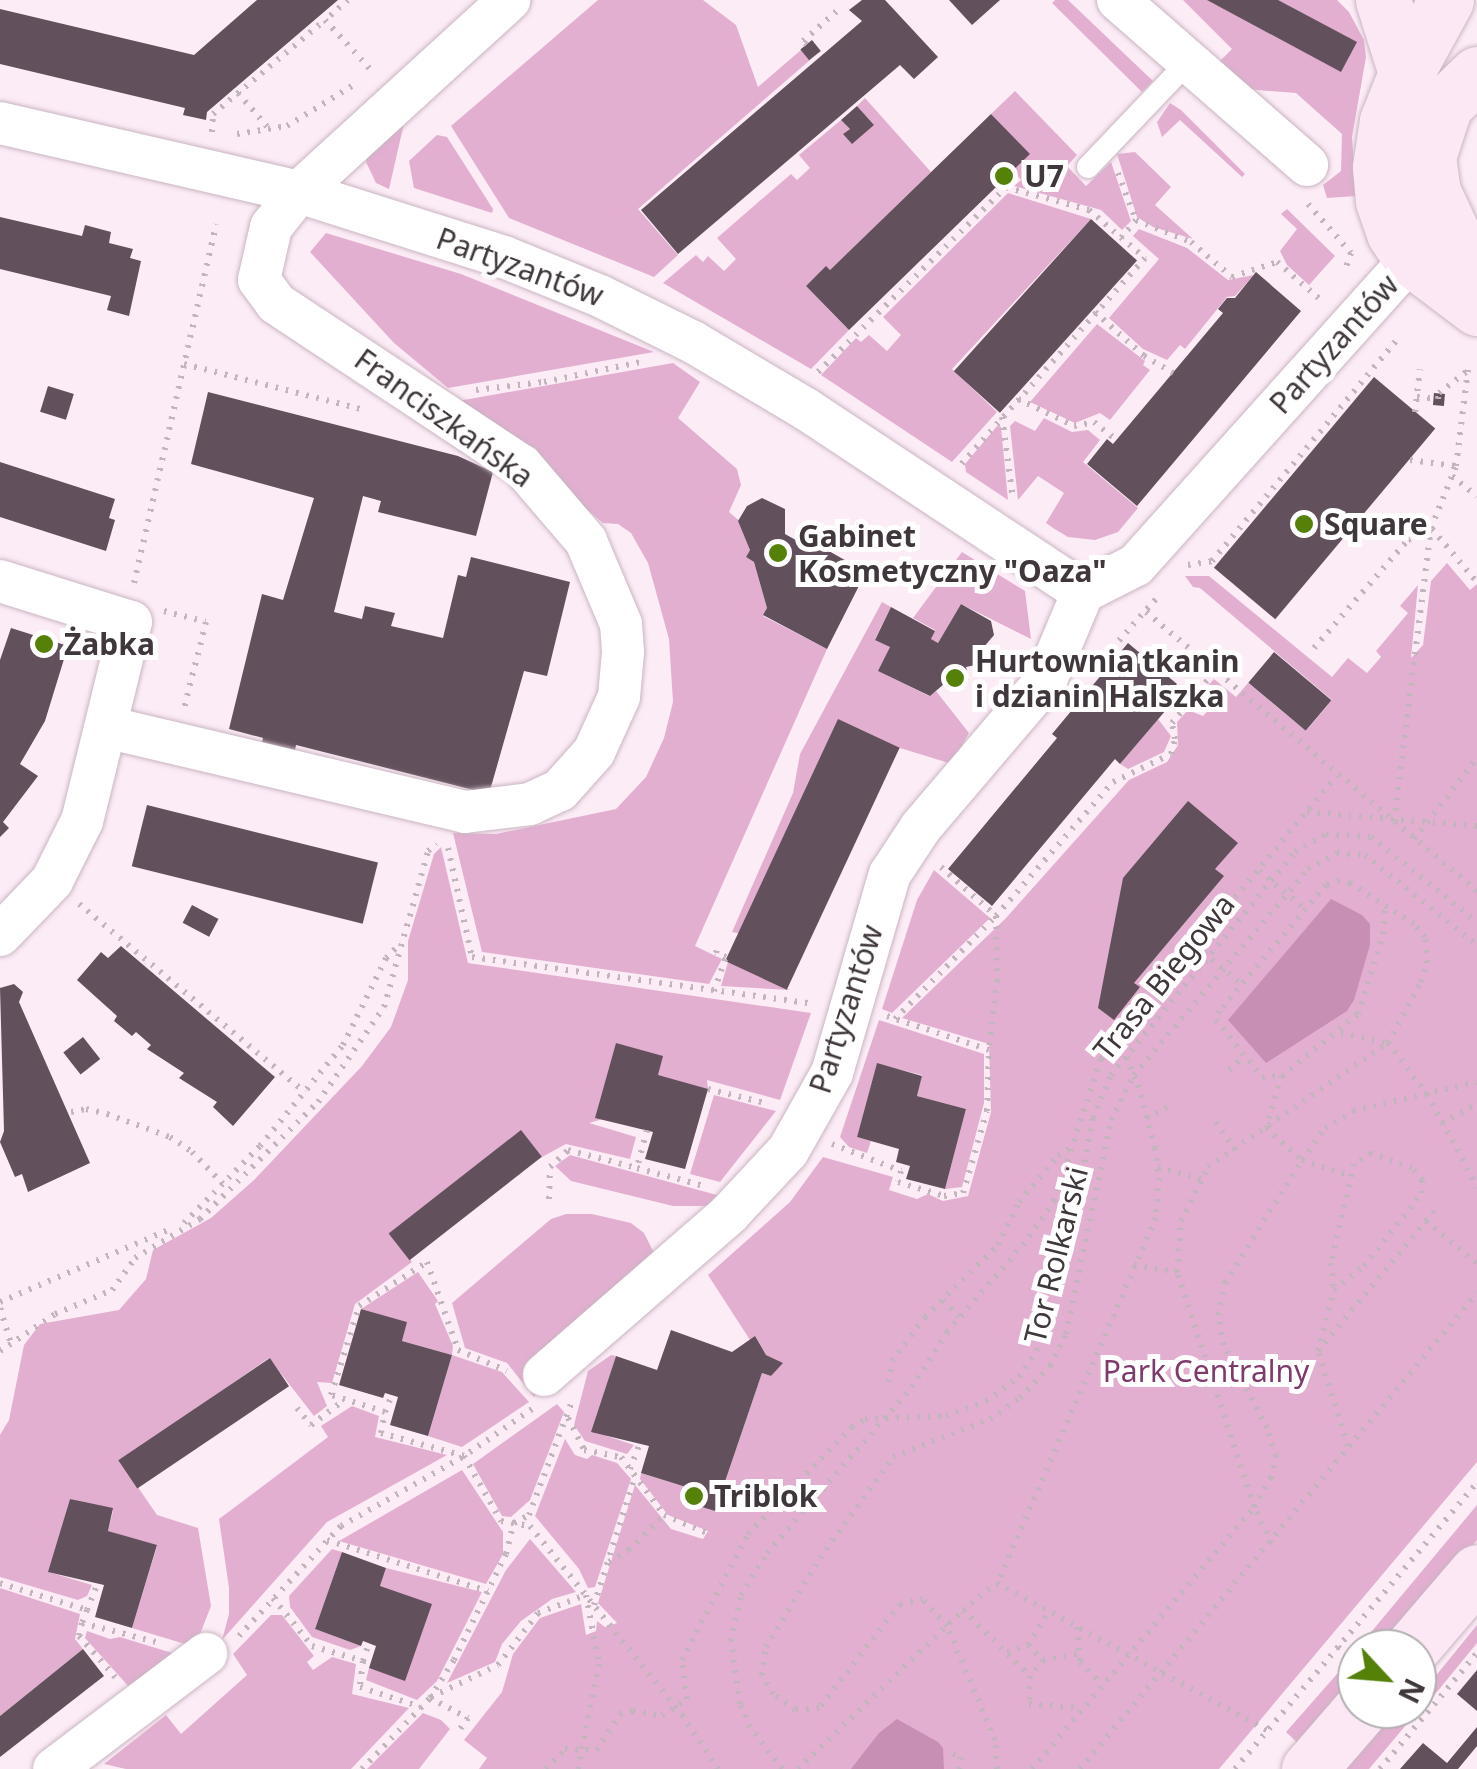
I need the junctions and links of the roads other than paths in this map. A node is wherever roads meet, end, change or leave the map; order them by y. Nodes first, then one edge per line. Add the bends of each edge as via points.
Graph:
1 (508, 0) edge
2 (1118, 0) edge
3 (1383, 0) edge
4 (1445, 0) edge
5 (1477, 17) edge
6 (1188, 64) junction
7 (1406, 73) junction
8 (1477, 74) edge
9 (0, 123) edge
10 (1306, 165) dead end
11 (1088, 167) dead end
12 (299, 192) junction
13 (1411, 258) junction
14 (1477, 269) edge
15 (1477, 308) edge
16 (0, 581) edge
17 (1084, 592) junction
18 (106, 727) junction
19 (0, 935) edge
20 (540, 1391) road end
21 (1477, 1572) edge
22 (1429, 1629) edge
23 (218, 1650) road end
24 (1344, 1729) edge
25 (54, 1769) edge
26 (1309, 1769) edge

1 - 12 street
2 - 6 street
3 - 7 street
4 - 5 street
4 - 7 street
6 - 10 street
6 - 11 lane
7 - 13 street via 1387,121 1380,167 1383,201
8 - 14 street via 1444,105 1428,157 1433,192
9 - 12 street, Partyzantów
12 - 17 street, Partyzantów via 504,257 693,342 806,408
12 - 18 street, Franciszkańska via 270,226 259,280 264,292 522,466 586,541 621,624 623,677 614,715 585,764 560,790 530,804 465,812
13 - 15 street
13 - 17 street, Partyzantów via 1136,565
16 - 18 street via 137,608
17 - 20 street, Partyzantów via 1046,680 921,827 890,874 832,1073 788,1151
18 - 19 street via 82,821 52,880
21 - 22 street
23 - 25 street
24 - 26 street

